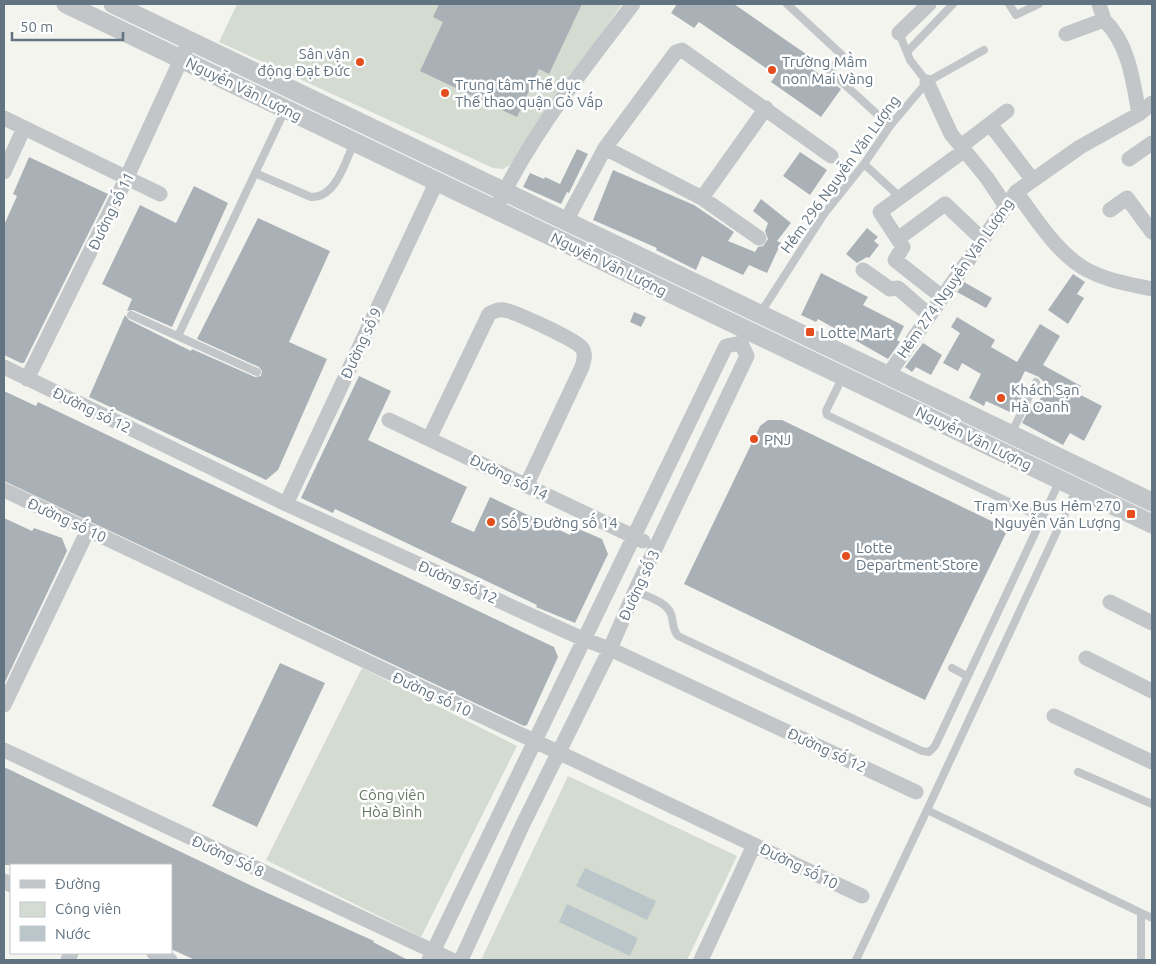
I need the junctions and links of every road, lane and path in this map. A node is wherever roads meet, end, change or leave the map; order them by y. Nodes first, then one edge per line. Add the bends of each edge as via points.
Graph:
1 (66, 4) edge
2 (116, 4) edge
3 (633, 4) edge
4 (787, 4) edge
5 (928, 4) edge
6 (953, 4) edge
7 (1009, 4) edge
8 (1039, 4) edge
9 (1099, 4) edge
10 (1104, 20) junction
11 (899, 33) joint
12 (1066, 34) dead end
13 (190, 40) junction
14 (984, 50) dead end
15 (907, 52) junction
16 (181, 59) junction
17 (926, 82) junction
18 (766, 108) junction
19 (286, 109) junction
20 (1148, 109) edge
21 (1007, 111) dead end
22 (4, 118) edge
23 (990, 124) junction
24 (890, 126) junction
25 (24, 128) junction
26 (355, 142) junction
27 (1152, 143) edge
28 (605, 148) junction
29 (963, 148) junction
30 (831, 156) dead end
31 (1129, 159) dead end
32 (864, 164) junction
33 (4, 172) edge
34 (255, 173) junction
35 (126, 179) junction
36 (1032, 179) junction
37 (437, 181) junction
38 (504, 191) junction
39 (1016, 192) junction
40 (160, 194) dead end
41 (702, 198) junction
42 (902, 198) junction
43 (1005, 205) junction
44 (496, 209) junction
45 (1110, 210) dead end
46 (566, 220) junction
47 (1152, 232) edge
48 (759, 238) dead end
49 (899, 238) junction
50 (982, 239) junction
51 (863, 270) dead end
52 (1152, 289) edge
53 (942, 297) junction
54 (757, 312) junction
55 (130, 315) dead end
56 (929, 315) junction
57 (178, 336) junction
58 (744, 336) junction
59 (4, 368) edge
60 (257, 372) dead end
61 (888, 375) junction
62 (843, 376) junction
63 (28, 379) junction
64 (1036, 382) dead end
65 (389, 420) dead end
66 (1011, 434) junction
67 (430, 439) junction
68 (1077, 466) junction
69 (1069, 484) junction
70 (526, 486) junction
71 (4, 490) edge
72 (1152, 502) edge
73 (286, 504) junction
74 (1042, 518) junction
75 (1152, 524) edge
76 (88, 530) junction
77 (635, 537) junction
78 (656, 547) junction
79 (635, 591) junction
80 (1110, 602) dead end
81 (1152, 623) edge
82 (583, 639) junction
83 (610, 649) junction
84 (1086, 658) dead end
85 (952, 668) dead end
86 (967, 676) junction
87 (1152, 691) edge
88 (4, 705) edge
89 (1054, 716) dead end
90 (533, 742) junction
91 (4, 750) edge
92 (559, 754) junction
93 (1152, 762) edge
94 (1078, 772) dead end
95 (916, 792) dead end
96 (1152, 804) edge
97 (927, 810) junction
98 (498, 814) junction
99 (522, 826) junction
100 (754, 845) junction
101 (468, 882) junction
102 (492, 894) junction
103 (862, 896) dead end
104 (1141, 913) junction
105 (1152, 918) edge
106 (156, 954) edge
107 (431, 956) edge
108 (170, 960) edge
109 (452, 960) edge
110 (461, 960) edge
111 (701, 960) edge
112 (856, 960) edge
113 (1141, 960) edge

1 - 16 street, Nguyễn Văn Lượng
2 - 13 street, Nguyễn Văn Lượng
3 - 38 street via 565,95
4 - 24 lane via 842,54 830,71
5 - 11 street
6 - 15 lane
7 - 8 lane via 1016,15
9 - 10 street
10 - 12 street
10 - 20 street via 1116,32
11 - 15 lane
13 - 16 street, Đường số 11
13 - 38 street, Nguyễn Văn Lượng
14 - 17 lane
15 - 17 lane
16 - 19 street, Nguyễn Văn Lượng
16 - 35 street, Đường số 11
17 - 24 lane, Hẻm 296 Nguyễn Văn Lượng
17 - 29 street via 951,134
18 - 28 street via 682,50 676,52
18 - 30 street
18 - 41 street
19 - 26 street, Nguyễn Văn Lượng
19 - 34 lane
20 - 36 street, Hẻm 274 Nguyễn Văn Lượng via 1080,147
21 - 23 street
22 - 25 street
23 - 29 street
23 - 36 street
24 - 32 lane, Hẻm 296 Nguyễn Văn Lượng
25 - 33 street
25 - 35 street
26 - 34 lane via 339,176 320,198 311,198
26 - 37 street, Nguyễn Văn Lượng
27 - 31 street
28 - 41 street
28 - 46 street
29 - 42 street
29 - 43 street
32 - 42 lane
32 - 54 lane, Hẻm 296 Nguyễn Văn Lượng via 824,214 765,306
34 - 57 lane
35 - 40 street
35 - 63 street, Đường số 11
36 - 39 street, Hẻm 274 Nguyễn Văn Lượng
37 - 44 street, Nguyễn Văn Lượng
37 - 73 street, Đường số 9
38 - 44 street
38 - 46 street, Nguyễn Văn Lượng
39 - 43 street, Hẻm 274 Nguyễn Văn Lượng
39 - 52 street via 1056,245 1083,267 1111,279
41 - 48 street
42 - 49 street via 881,210 880,215
43 - 50 street, Hẻm 274 Nguyễn Văn Lượng
44 - 58 street, Nguyễn Văn Lượng
45 - 47 street via 1127,198
46 - 54 street, Nguyễn Văn Lượng
49 - 50 street via 945,204
49 - 53 street via 903,250 895,260
50 - 53 street, Hẻm 274 Nguyễn Văn Lượng
51 - 56 street via 890,289 898,288
53 - 56 street, Hẻm 274 Nguyễn Văn Lượng
54 - 58 street
54 - 61 street, Nguyễn Văn Lượng
55 - 57 lane
56 - 61 street, Hẻm 274 Nguyễn Văn Lượng
57 - 60 lane
58 - 62 street, Nguyễn Văn Lượng
58 - 77 street, Đường số 3 via 726,346
58 - 78 street, Đường số 3 via 747,356
59 - 63 street, Đường số 12
61 - 66 street, Nguyễn Văn Lượng
62 - 69 street, Nguyễn Văn Lượng
62 - 74 lane via 827,415
63 - 73 street, Đường số 12
64 - 66 lane
65 - 67 street, Đường số 14
66 - 68 street, Nguyễn Văn Lượng
67 - 70 street, Đường số 14
67 - 70 street via 489,314 502,309 512,312 562,336 581,347 584,362
68 - 69 street
68 - 72 street, Nguyễn Văn Lượng
69 - 74 lane
69 - 75 street, Nguyễn Văn Lượng
69 - 97 lane
70 - 77 street, Đường số 14
71 - 76 street, Đường số 10
73 - 82 street, Đường số 12
74 - 86 lane
76 - 88 street
76 - 90 street, Đường số 10
77 - 78 street, Đường số 14
77 - 82 street, Đường số 3
78 - 79 street, Đường số 3
79 - 83 street, Đường số 3
79 - 86 lane via 667,606 678,636 922,751 929,752 935,746
80 - 81 street
82 - 83 street, Đường số 12
82 - 90 street, Đường số 3
83 - 92 street, Đường số 3
83 - 95 street, Đường số 12
84 - 87 street
85 - 86 lane
89 - 93 street
90 - 92 street, Đường số 10
90 - 98 street, Đường số 3
91 - 107 street, Đường Số 8
92 - 99 street, Đường số 3
92 - 100 street, Đường số 10
94 - 96 lane
97 - 104 lane
97 - 112 lane
98 - 99 street
98 - 101 street, Đường số 3
99 - 102 street, Đường số 3
100 - 103 street, Đường số 10
100 - 111 street
101 - 102 street
101 - 107 street, Đường số 3
102 - 110 street, Đường số 3
104 - 105 lane
104 - 113 lane
106 - 108 street
107 - 109 street, Đường Số 8

